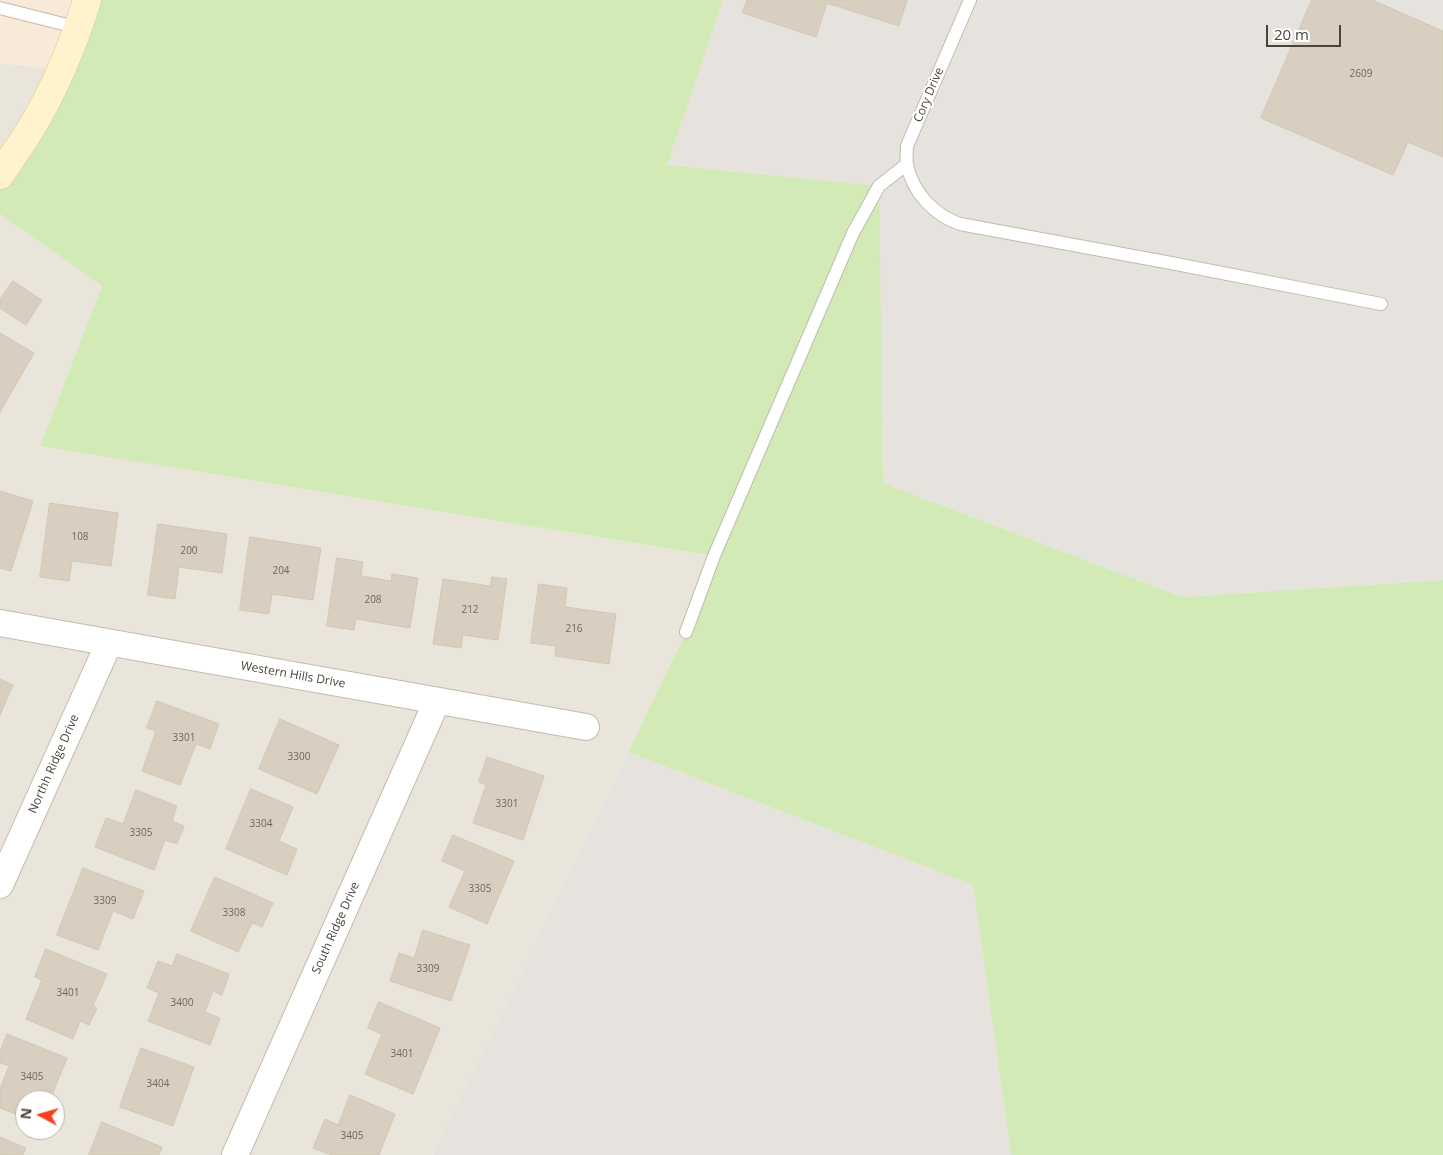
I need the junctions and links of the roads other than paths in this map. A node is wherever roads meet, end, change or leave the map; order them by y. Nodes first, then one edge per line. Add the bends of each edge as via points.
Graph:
1 (87, 0) edge
2 (970, 0) edge
3 (0, 8) edge
4 (79, 28) junction
5 (907, 164) junction
6 (0, 175) edge
7 (1381, 304) dead end
8 (0, 623) edge
9 (686, 632) dead end
10 (108, 643) junction
11 (437, 700) junction
12 (586, 727) dead end
13 (0, 885) edge
14 (235, 1155) edge

1 - 4 main road
2 - 5 lane, Cory Drive via 907,146
3 - 4 lane
4 - 6 main road via 31,130
5 - 7 lane, Cory Drive via 912,182 931,208 960,224
5 - 9 lane via 878,186 853,233 714,556
8 - 10 street, Western Hills Drive
10 - 11 street, Western Hills Drive
10 - 13 street, Northh Ridge Drive
11 - 12 street, Western Hills Drive
11 - 14 street, South Ridge Drive

